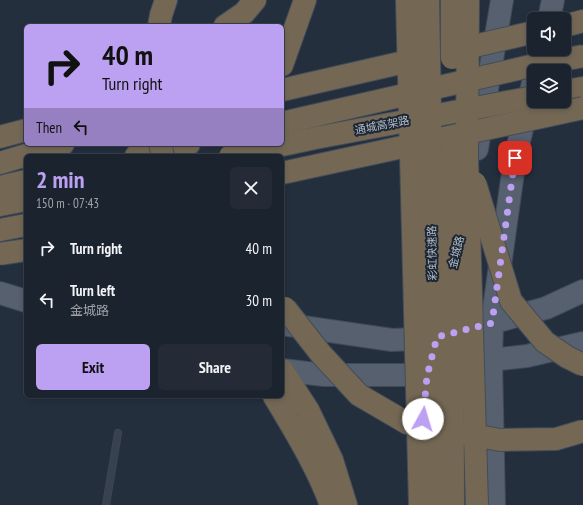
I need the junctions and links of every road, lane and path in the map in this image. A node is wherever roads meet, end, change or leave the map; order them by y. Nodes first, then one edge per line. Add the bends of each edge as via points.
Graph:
1 (166, 0) edge
2 (255, 0) edge
3 (305, 0) edge
4 (407, 0) edge
5 (428, 0) edge
6 (452, 0) edge
7 (468, 0) edge
8 (502, 0) edge
9 (553, 0) edge
10 (550, 12) edge
11 (583, 21) edge
12 (159, 24) edge
13 (229, 24) edge
14 (571, 24) edge
15 (527, 34) edge
16 (583, 56) edge
17 (284, 59) edge
18 (583, 88) edge
19 (284, 90) edge
20 (527, 98) edge
21 (575, 105) edge
22 (527, 108) edge
23 (284, 123) edge
24 (23, 130) edge
25 (0, 137) edge
26 (0, 143) edge
27 (284, 145) edge
28 (56, 146) edge
29 (180, 146) edge
30 (277, 146) edge
31 (28, 154) edge
32 (145, 154) edge
33 (239, 154) edge
34 (24, 155) edge
35 (467, 157) junction
36 (0, 162) edge
37 (284, 173) edge
38 (24, 181) edge
39 (0, 187) edge
40 (24, 200) edge
41 (0, 205) edge
42 (24, 225) edge
43 (0, 230) edge
44 (0, 246) edge
45 (24, 251) edge
46 (24, 251) edge
47 (0, 254) edge
48 (583, 291) edge
49 (0, 293) edge
50 (24, 299) edge
51 (284, 305) edge
52 (492, 323) junction
53 (284, 324) edge
54 (437, 337) junction
55 (583, 343) edge
56 (491, 360) junction
57 (583, 365) edge
58 (284, 370) edge
59 (284, 373) edge
60 (427, 376) junction
61 (275, 398) edge
62 (583, 431) edge
63 (118, 433) dead end
64 (106, 505) edge
65 (332, 505) edge
66 (346, 505) edge
67 (414, 505) edge
68 (420, 505) edge
69 (437, 505) edge
70 (453, 505) edge
71 (477, 505) edge
72 (494, 505) edge

1 - 12 highway
2 - 13 highway via 244,13
3 - 17 highway
4 - 68 highway, bridge
5 - 69 highway, 彩虹快速路, bridge
6 - 70 highway, 彩虹快速路, bridge
7 - 35 highway, bridge
8 - 54 main road, 金城路 via 466,216
9 - 10 main road
11 - 14 highway
15 - 19 highway, bridge
16 - 23 highway, bridge
18 - 21 highway
20 - 27 highway, 通城高架路, bridge
21 - 37 highway, bridge
22 - 52 main road via 515,158
24 - 25 highway
24 - 26 highway
28 - 31 highway
29 - 32 highway
30 - 33 highway, 通城高架路, bridge
34 - 36 highway
35 - 57 highway, bridge via 511,301 545,342 567,358
35 - 71 highway, bridge
38 - 39 highway
40 - 41 highway
42 - 43 highway
44 - 45 main road
46 - 47 highway, bridge
48 - 52 main road via 546,308
49 - 50 main road
51 - 62 highway, bridge via 321,354 359,395 407,423 500,440 556,439
52 - 54 main road
52 - 56 main road
53 - 54 main road via 392,340
54 - 60 main road, 金城路
55 - 56 main road via 527,356
56 - 60 main road
56 - 72 main road
58 - 60 main road via 324,375
59 - 66 highway via 308,410 332,460
60 - 67 main road, 金城路
61 - 65 highway
63 - 64 lane

